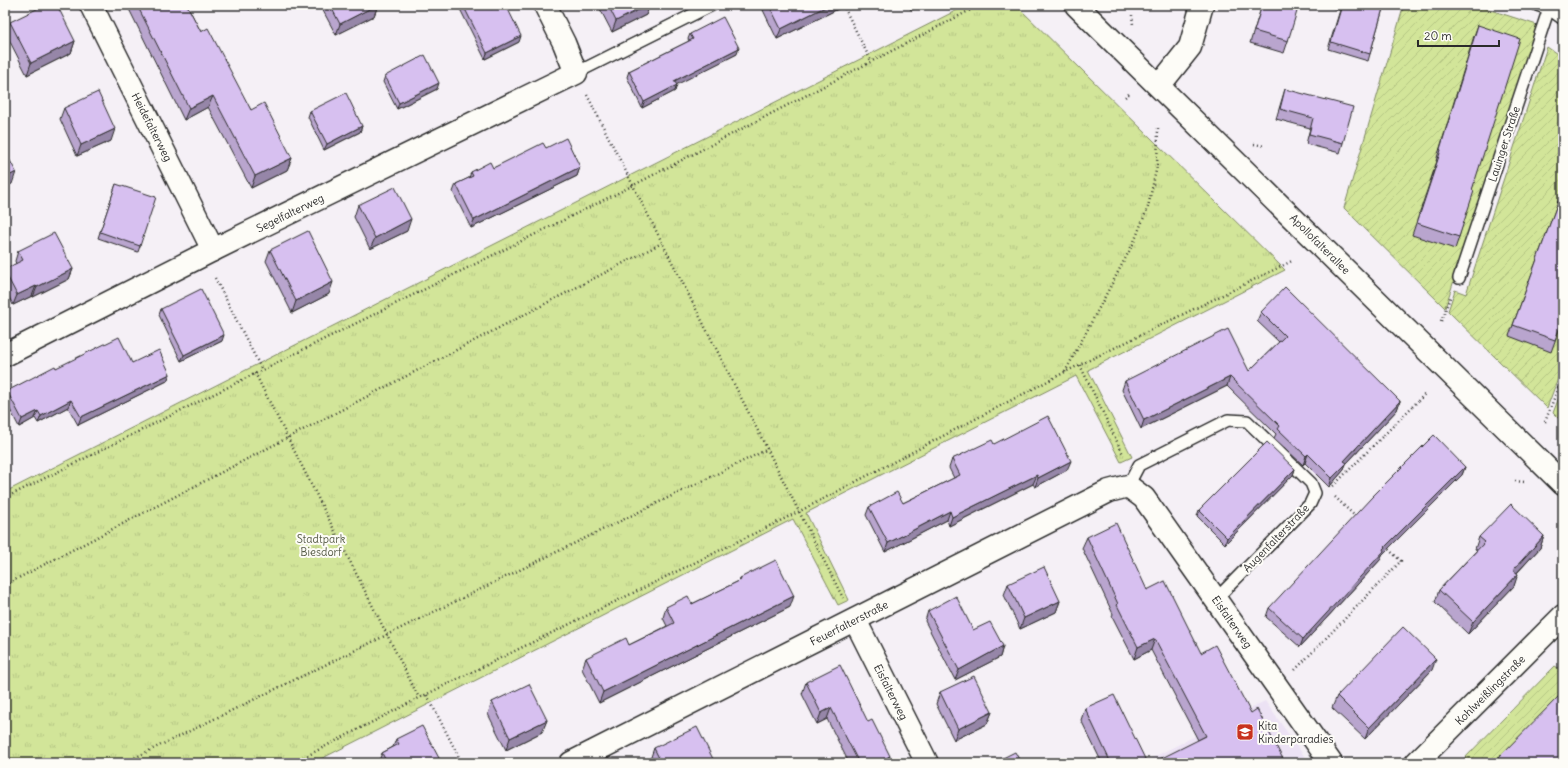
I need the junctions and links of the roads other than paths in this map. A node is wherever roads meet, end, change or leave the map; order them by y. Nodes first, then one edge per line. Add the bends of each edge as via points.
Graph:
1 (91, 5) edge
2 (545, 5) edge
3 (712, 5) edge
4 (1076, 5) edge
5 (1202, 5) edge
6 (1537, 5) edge
7 (1549, 7) edge
8 (1563, 19) edge
9 (576, 73) junction
10 (1159, 86) junction
11 (208, 253) junction
12 (1459, 278) dead end
13 (5, 355) edge
14 (1563, 484) edge
15 (1128, 486) junction
16 (1216, 599) junction
17 (1563, 616) edge
18 (855, 620) junction
19 (571, 763) edge
20 (927, 763) edge
21 (1331, 763) edge
22 (1416, 763) edge

1 - 11 street, Heidefalterweg
2 - 9 street
3 - 9 lane
4 - 10 street, Apollofalterallee
5 - 10 street via 1190,47
6 - 7 lane
7 - 8 lane
7 - 12 lane, Lauinger Straße
9 - 11 street, Segelfalterweg
10 - 14 street, Apollofalterallee
11 - 13 street, Segelfalterweg
15 - 16 street, Eisfalterweg via 1144,498
15 - 16 lane, Augenfalterstraße via 1139,465 1228,420 1247,420 1311,483 1315,492 1310,504
15 - 18 street, Feuerfalterstraße via 1109,491
16 - 21 street, Eisfalterweg
17 - 22 street, Kohlweißlingstraße
18 - 19 street, Feuerfalterstraße
18 - 20 street, Eisfalterweg

